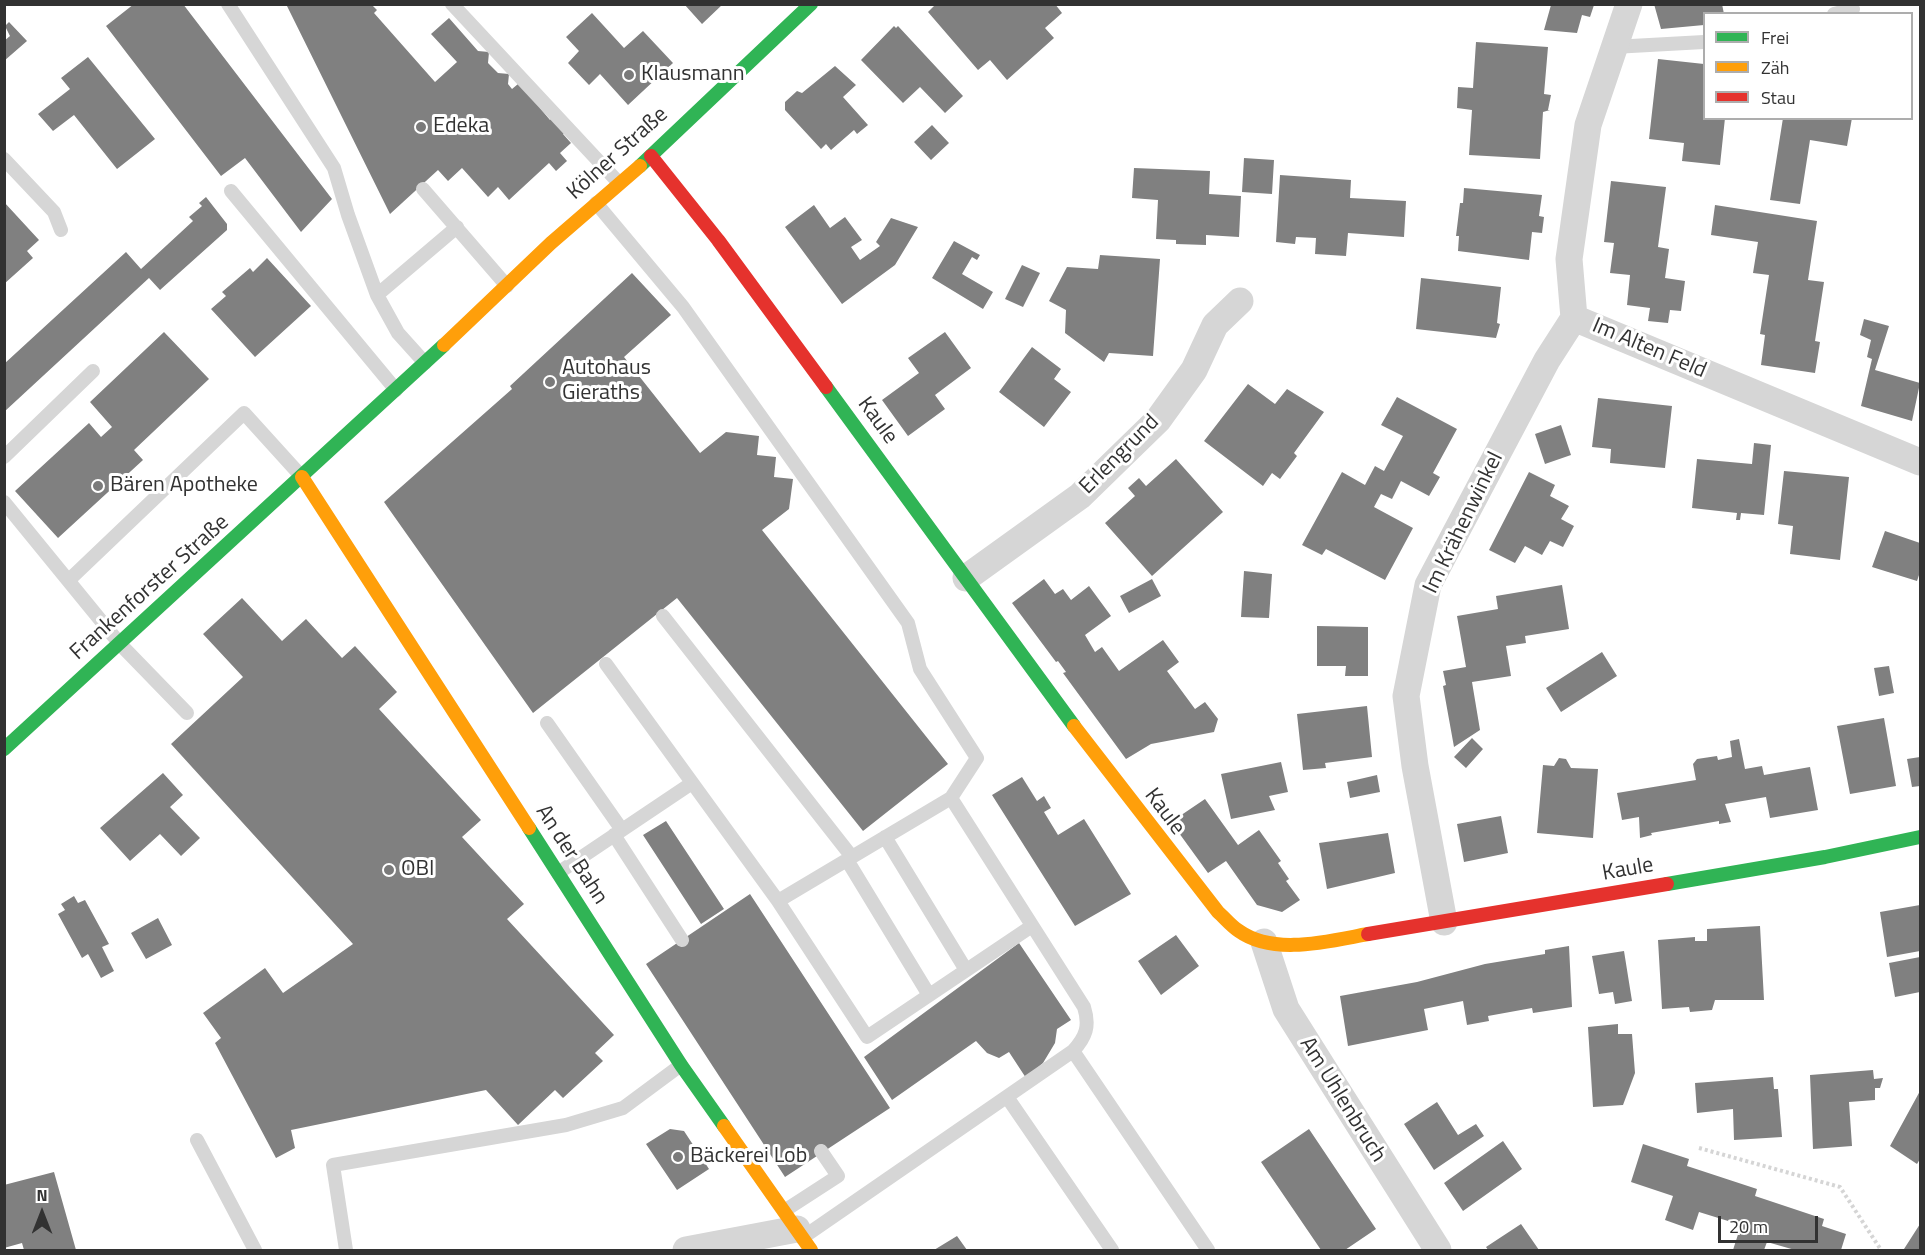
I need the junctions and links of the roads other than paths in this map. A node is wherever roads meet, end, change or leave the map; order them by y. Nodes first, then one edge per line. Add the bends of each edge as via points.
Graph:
1 (228, 4) edge
2 (452, 4) edge
3 (811, 4) edge
4 (1629, 4) edge
5 (1853, 9) dead end
6 (1842, 12) edge
7 (1703, 42) edge
8 (1613, 47) junction
9 (651, 156) junction
10 (4, 159) edge
11 (618, 183) junction
12 (423, 189) dead end
13 (231, 191) dead end
14 (596, 203) junction
15 (458, 227) junction
16 (61, 230) dead end
17 (507, 286) junction
18 (377, 295) junction
19 (1240, 301) dead end
20 (1574, 318) junction
21 (425, 363) junction
22 (93, 371) dead end
23 (396, 390) junction
24 (4, 457) edge
25 (1920, 462) edge
26 (302, 477) junction
27 (4, 502) edge
28 (966, 578) junction
29 (69, 580) junction
30 (663, 616) dead end
31 (120, 644) junction
32 (606, 664) dead end
33 (187, 713) dead end
34 (547, 723) dead end
35 (4, 749) edge
36 (693, 783) junction
37 (951, 798) junction
38 (618, 833) junction
39 (885, 837) junction
40 (1920, 837) edge
41 (849, 859) junction
42 (558, 873) junction
43 (778, 901) junction
44 (1444, 922) junction
45 (1032, 926) junction
46 (681, 940) dead end
47 (1264, 942) junction
48 (966, 970) junction
49 (929, 994) junction
50 (1073, 1051) junction
51 (681, 1065) junction
52 (1007, 1096) junction
53 (197, 1140) dead end
54 (821, 1151) dead end
55 (798, 1232) edge
56 (255, 1251) edge
57 (346, 1251) edge
58 (687, 1251) edge
59 (1112, 1251) edge
60 (1208, 1251) edge
61 (1438, 1251) edge

1 - 18 lane via 334,168
2 - 11 lane
3 - 9 street, Kölner Straße
4 - 8 street, Im Alten Feld
5 - 6 lane
7 - 8 lane
8 - 20 street, Im Alten Feld via 1588,125 1577,198 1569,259
9 - 11 street, Kölner Straße
9 - 28 street, Kaule via 718,240
10 - 16 lane via 54,212
11 - 14 street, Kölner Straße
12 - 15 lane
13 - 23 lane
14 - 17 street, Kölner Straße
14 - 37 lane via 683,307 908,623 920,669 977,758
15 - 17 lane
15 - 18 lane
17 - 21 street, Frankenforster Straße
18 - 21 lane via 398,333
19 - 28 street, Erlengrund via 1215,325 1194,370 1158,420 1080,496
20 - 25 street, Im Alten Feld
20 - 44 street, Im Krähenwinkel via 1547,360 1428,585 1406,696
21 - 23 street, Frankenforster Straße
22 - 24 lane
23 - 26 street, Frankenforster Straße
26 - 29 lane via 244,413
26 - 31 street, Frankenforster Straße
26 - 42 street, An der Bahn
27 - 29 lane
28 - 47 street, Kaule via 1179,866 1240,932
29 - 31 lane
30 - 41 lane
31 - 33 lane
31 - 35 street, Frankenforster Straße
32 - 36 lane
34 - 38 lane
36 - 38 lane
36 - 43 lane
37 - 39 lane
37 - 45 lane
38 - 42 lane
38 - 46 lane
39 - 41 lane
39 - 48 lane
40 - 44 street, Kaule
41 - 43 lane
41 - 49 lane
42 - 51 street, An der Bahn
43 - 49 lane via 867,1037
44 - 47 street, Kaule via 1300,944
45 - 48 lane
45 - 50 lane via 1084,1007 1087,1032
47 - 61 street, Am Uhlenbruch via 1286,1009
48 - 49 lane
50 - 52 lane
50 - 60 lane
51 - 55 street, An der Bahn
51 - 57 lane via 623,1108 566,1125 333,1166
52 - 55 lane
52 - 59 lane
53 - 56 lane
54 - 55 lane via 838,1176
55 - 58 street

